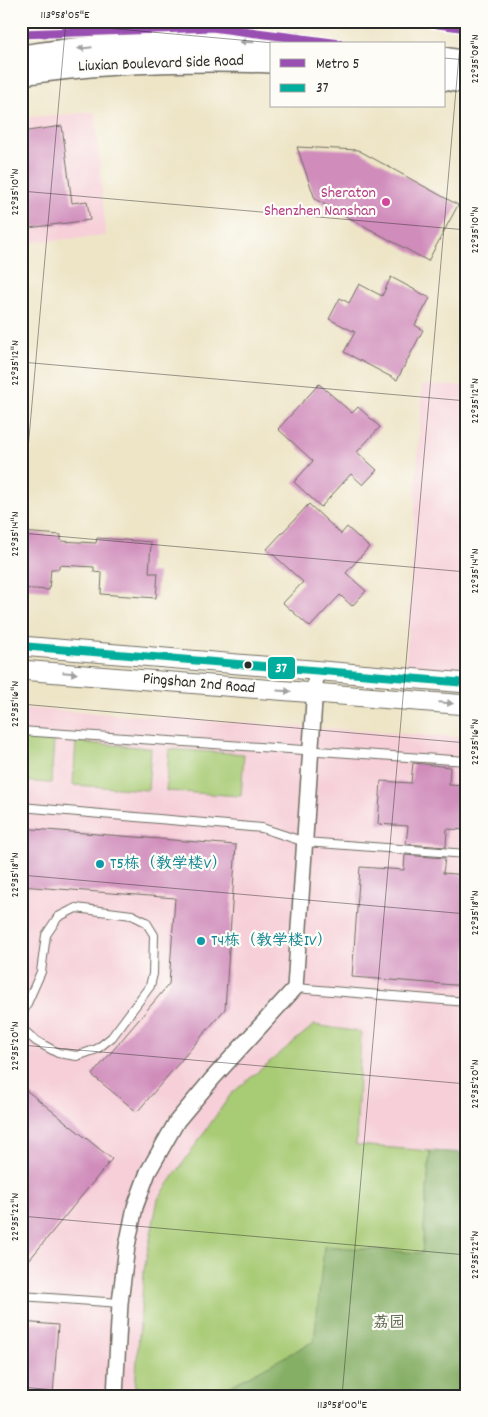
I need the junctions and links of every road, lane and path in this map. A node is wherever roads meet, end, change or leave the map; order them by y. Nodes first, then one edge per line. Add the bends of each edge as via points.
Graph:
1 (270, 43) edge
2 (21, 56) edge
3 (446, 58) edge
4 (270, 62) edge
5 (467, 62) edge
6 (21, 74) edge
7 (446, 79) edge
8 (467, 83) edge
9 (21, 646) edge
10 (21, 670) edge
11 (316, 671) junction
12 (467, 684) edge
13 (314, 693) junction
14 (467, 705) edge
15 (21, 731) edge
16 (310, 750) junction
17 (467, 761) edge
18 (21, 807) edge
19 (304, 842) junction
20 (467, 854) edge
21 (295, 988) junction
22 (467, 1002) edge
23 (21, 1017) edge
24 (21, 1028) edge
25 (21, 1296) edge
26 (120, 1303) junction
27 (115, 1396) edge

1 -> 2 main road, Liuxian Boulevard Side Road via 166,42
3 - 5 main road
4 - 6 main road, Liuxian Boulevard Side Road via 118,63
7 - 8 main road
9 - 11 street, Pingshan 2nd Road
10 -> 13 street, Pingshan 2nd Road
11 - 12 street, Pingshan 2nd Road
11 - 13 street
13 -> 14 street, Pingshan 2nd Road
13 - 16 street
15 - 16 lane
16 - 17 lane
16 - 19 street
18 - 19 lane via 262,828
19 - 20 lane
19 - 21 street
21 - 22 lane
21 - 26 street via 177,1121 148,1172 135,1207
23 - 24 lane via 41,972 46,935 58,917 76,908 132,915 146,922 154,935 150,986 112,1037 96,1049 76,1056 58,1053 36,1042
25 - 26 lane
26 - 27 street

